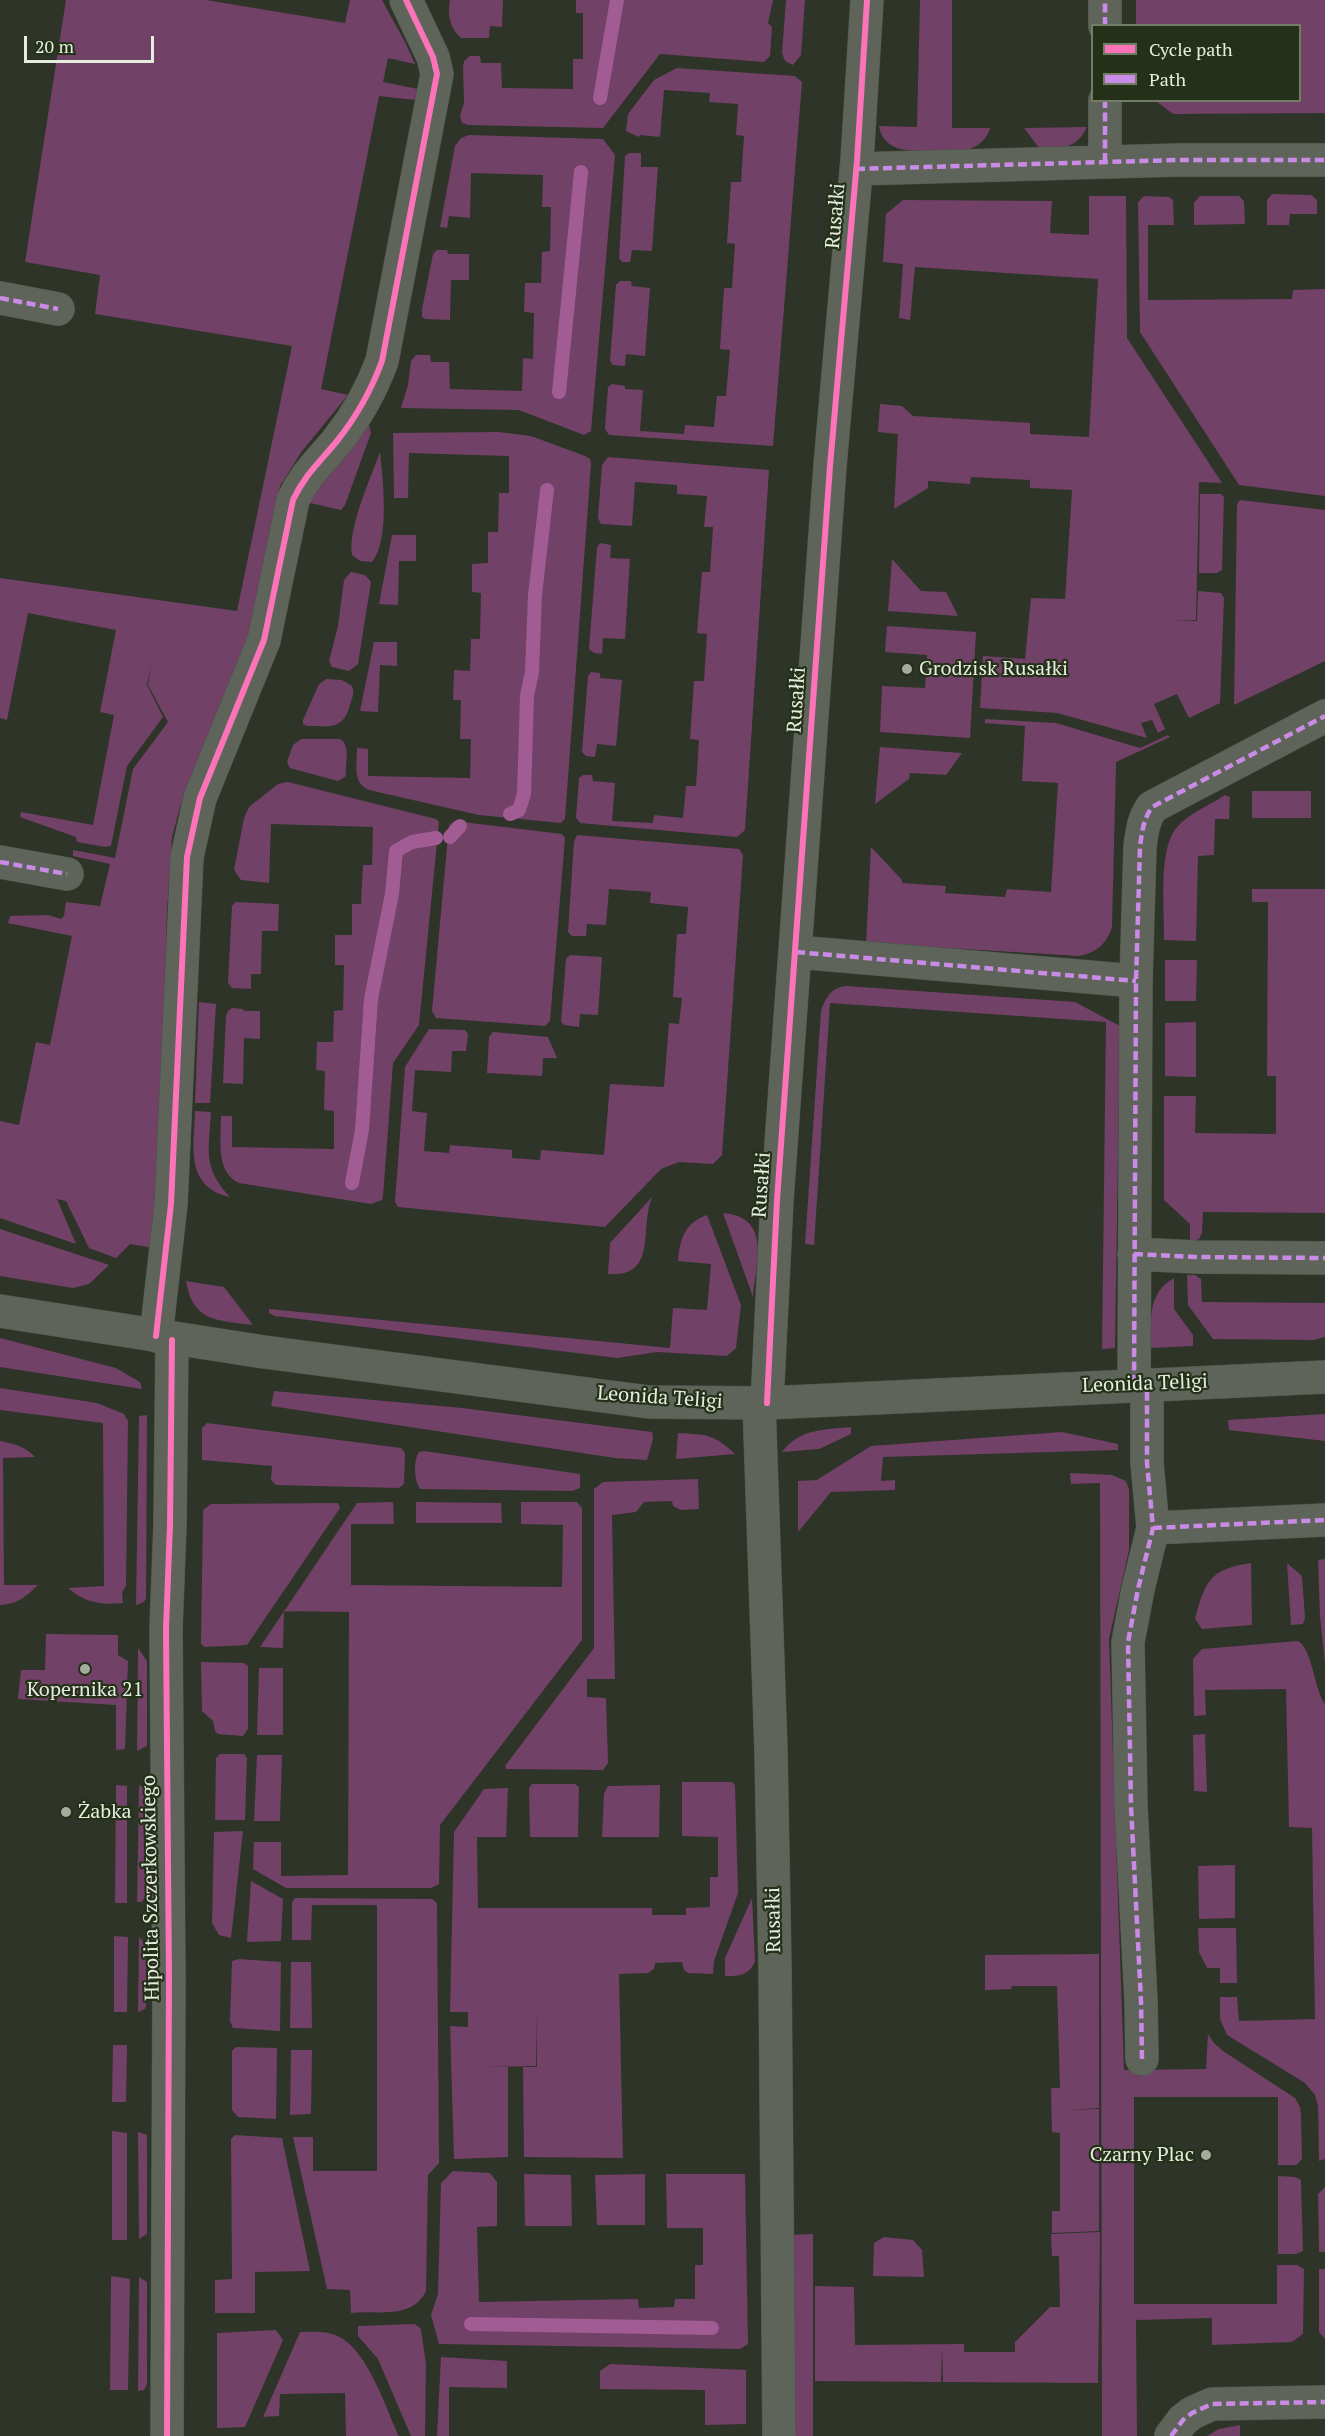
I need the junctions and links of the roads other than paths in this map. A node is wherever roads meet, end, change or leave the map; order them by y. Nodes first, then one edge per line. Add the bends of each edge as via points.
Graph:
1 (406, 0) edge
2 (867, 0) edge
3 (1105, 0) edge
4 (1105, 24) edge
5 (1105, 102) edge
6 (1325, 160) edge
7 (1105, 162) junction
8 (856, 169) junction
9 (0, 298) edge
10 (58, 309) dead end
11 (1325, 716) edge
12 (0, 862) edge
13 (67, 874) dead end
14 (796, 952) junction
15 (1136, 981) junction
16 (1134, 1254) junction
17 (1325, 1258) edge
18 (0, 1311) edge
19 (164, 1338) junction
20 (1325, 1377) edge
21 (1140, 1384) junction
22 (763, 1403) junction
23 (1325, 1520) edge
24 (1153, 1528) junction
25 (1142, 2059) dead end
26 (1325, 2402) edge
27 (166, 2436) edge
28 (779, 2436) edge
29 (1171, 2436) edge

1 - 19 street, Hipolita Szczerkowskiego via 437,74 382,361 363,405 303,479 293,500 264,640 200,798 188,848
2 - 8 street, Rusałki
3 - 4 street
5 - 7 street
6 - 7 street
7 - 8 street
8 - 14 street, Rusałki via 831,454
9 - 10 street
11 - 15 street via 1152,807 1146,816 1140,847
12 - 13 street
14 - 15 street
14 - 22 street, Rusałki
15 - 16 street
16 - 17 street
16 - 21 street
18 - 19 street, Leonida Teligi
19 - 22 street, Leonida Teligi via 649,1402
19 - 27 street, Hipolita Szczerkowskiego via 170,1525 166,1629
20 - 21 street, Leonida Teligi
21 - 22 street, Leonida Teligi
21 - 24 street
22 - 28 street, Rusałki via 775,1966
23 - 24 street
24 - 25 street via 1128,1642
26 - 29 street via 1212,2404 1183,2420

